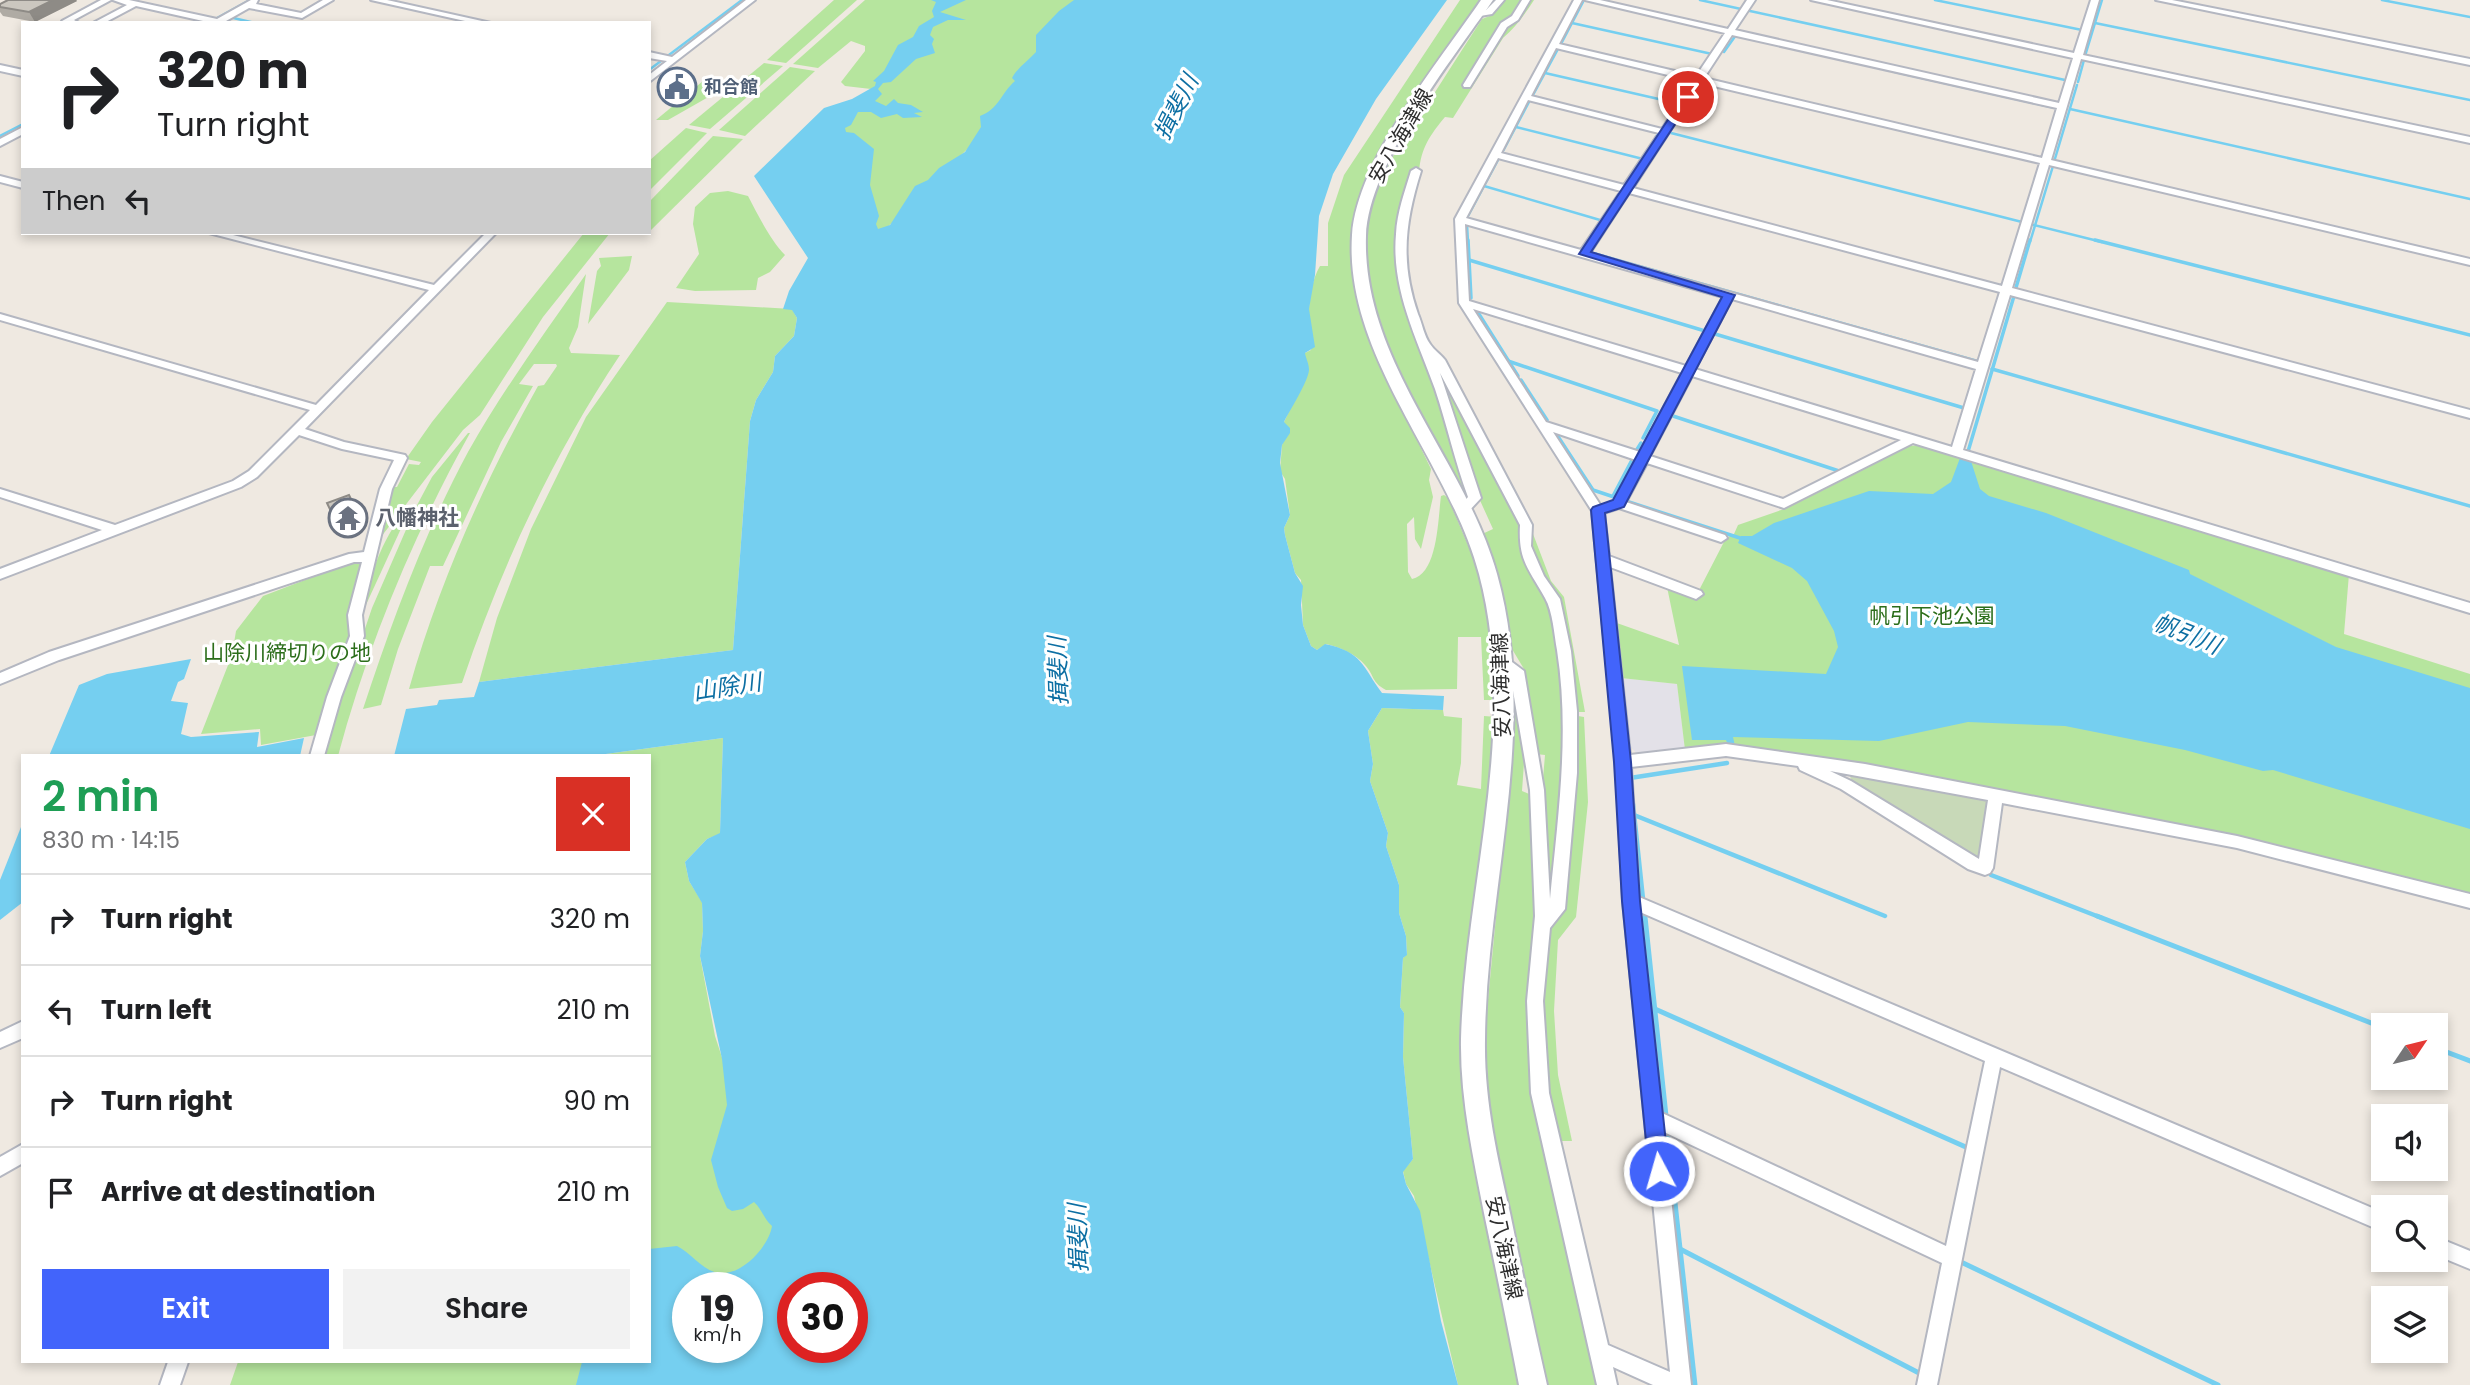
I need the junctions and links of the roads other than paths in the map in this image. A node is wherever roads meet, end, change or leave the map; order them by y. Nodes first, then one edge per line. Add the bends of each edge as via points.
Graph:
1 (107, 0) edge
2 (117, 0) edge
3 (257, 0) edge
4 (328, 0) edge
5 (375, 0) edge
6 (1500, 0) edge
7 (1526, 0) edge
8 (1578, 0) edge
9 (1589, 0) edge
10 (1751, 0) edge
11 (1815, 0) edge
12 (2095, 0) edge
13 (2160, 0) edge
14 (742, 1) edge
15 (134, 4) junction
16 (248, 5) junction
17 (1482, 8) edge
18 (66, 21) edge
19 (101, 21) edge
20 (218, 21) edge
21 (477, 21) edge
22 (1730, 32) junction
23 (1553, 45) junction
24 (651, 55) edge
25 (2077, 56) junction
26 (673, 59) junction
27 (2470, 62) edge
28 (0, 68) edge
29 (21, 73) edge
30 (651, 77) edge
31 (1700, 79) junction
32 (1467, 85) dead end
33 (1526, 97) junction
34 (2062, 106) junction
35 (21, 131) edge
36 (1664, 132) junction
37 (2470, 140) edge
38 (0, 143) edge
39 (1495, 154) junction
40 (2045, 161) junction
41 (1416, 171) dead end
42 (0, 179) edge
43 (21, 184) edge
44 (1627, 190) junction
45 (1460, 219) junction
46 (222, 235) edge
47 (489, 235) edge
48 (1584, 254) junction
49 (2470, 262) edge
50 (435, 288) junction
51 (2007, 291) junction
52 (1729, 295) junction
53 (1464, 303) junction
54 (0, 317) edge
55 (1422, 342) junction
56 (1982, 367) junction
57 (1689, 371) junction
58 (314, 413) dead end
59 (2470, 414) edge
60 (1541, 424) junction
61 (298, 430) junction
62 (1912, 439) junction
63 (1958, 453) junction
64 (1643, 459) junction
65 (0, 493) edge
66 (1619, 503) junction
67 (1463, 510) junction
68 (1598, 510) junction
69 (115, 530) junction
70 (1721, 538) dead end
71 (371, 557) junction
72 (1603, 559) junction
73 (0, 574) edge
74 (1696, 594) dead end
75 (2470, 608) edge
76 (1504, 661) junction
77 (0, 679) edge
78 (318, 754) edge
79 (1789, 759) junction
80 (1623, 762) junction
81 (1996, 795) junction
82 (1631, 901) junction
83 (2470, 901) edge
84 (1542, 925) junction
85 (21, 1030) edge
86 (0, 1040) edge
87 (1994, 1057) junction
88 (1654, 1118) junction
89 (21, 1154) edge
90 (0, 1167) edge
91 (2371, 1217) edge
92 (2448, 1251) edge
93 (1952, 1258) junction
94 (2470, 1260) edge
95 (1599, 1350) junction
96 (178, 1363) edge
97 (170, 1385) edge
98 (1532, 1385) edge
99 (1607, 1385) edge
100 (1679, 1385) edge
101 (1927, 1385) edge

1 - 18 street
2 - 15 street
3 - 16 street
4 - 16 street via 302,16
5 - 21 street
6 - 17 street via 1489,12
7 - 32 street via 1515,18 1504,25
8 - 23 street
9 - 22 street
10 - 22 street
11 - 25 street
12 - 25 street
13 - 27 street
14 - 26 street
15 - 19 street
15 - 20 street
16 - 20 street
17 - 67 main road, 安八海津線 via 1374,177 1362,210 1359,238 1363,281 1378,341
22 - 31 street
22 - 34 street
23 - 31 street
23 - 33 street
24 - 26 street
25 - 34 street
25 - 37 street
26 - 30 street
28 - 29 street
31 - 36 street
31 - 40 street
33 - 36 street
33 - 39 street
34 - 40 street
35 - 38 street
36 - 44 street
39 - 44 street
39 - 45 street
40 - 49 street
40 - 51 street
41 - 55 street via 1404,202 1399,254 1408,304
42 - 43 street
44 - 48 street
44 - 51 street
45 - 48 street
45 - 53 street
46 - 50 street
47 - 50 street
48 - 52 street
50 - 54 street via 318,409
51 - 56 street
51 - 59 street
52 - 56 street
52 - 57 street
53 - 57 street
53 - 60 street
55 - 67 street via 1475,498
55 - 84 street via 1439,360 1526,525 1525,546 1553,599 1564,651 1570,773 1557,909
56 - 63 street
57 - 62 street
57 - 64 street
58 - 61 street
60 - 64 street
60 - 68 street
61 - 69 street via 237,484
61 - 71 street via 342,446 401,458 386,489
62 - 63 street
62 - 64 street via 1784,504
63 - 75 street
64 - 66 street
65 - 69 street
66 - 68 street
66 - 70 street
67 - 76 main road, 安八海津線 via 1488,571
68 - 72 street
69 - 73 street
71 - 77 street via 354,557 54,656
71 - 78 street via 355,615 357,636
72 - 74 street
72 - 80 street
76 - 84 street via 1517,671 1532,751
76 - 98 main road, 安八海津線 via 1503,745 1473,1042 1479,1115
79 - 80 street via 1726,750
79 - 81 street
79 - 81 street via 1846,785 1985,869
80 - 82 street
81 - 83 street via 2237,842
82 - 87 street
82 - 88 street
84 - 95 street via 1535,1002 1540,1093
85 - 86 street
87 - 91 street
87 - 93 street
88 - 93 street
88 - 100 street
89 - 90 street
92 - 94 street
93 - 101 street
95 - 99 street
95 - 100 street
96 - 97 street

